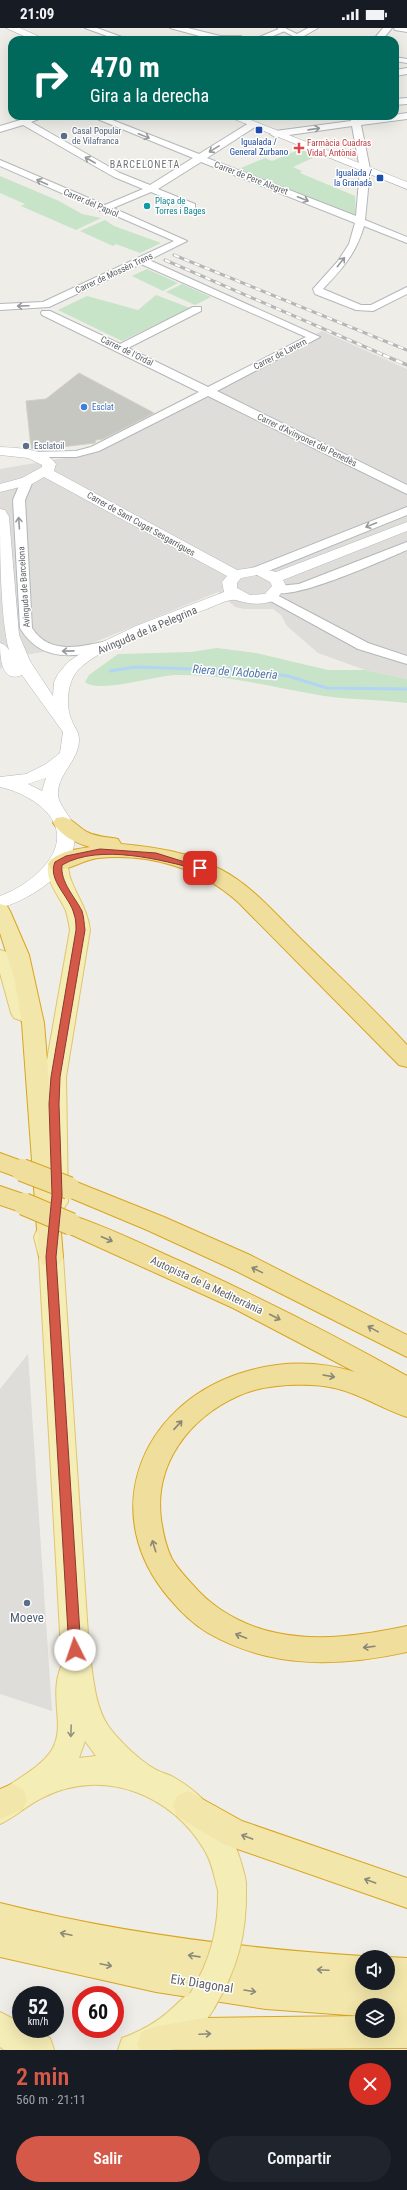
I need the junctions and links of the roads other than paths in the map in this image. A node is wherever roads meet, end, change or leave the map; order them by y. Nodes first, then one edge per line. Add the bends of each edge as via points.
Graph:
1 (15, 28) edge
2 (89, 28) edge
3 (174, 28) edge
4 (314, 28) edge
5 (388, 28) edge
6 (398, 28) edge
7 (283, 29) edge
8 (240, 30) dead end
9 (407, 30) edge
10 (224, 34) junction
11 (33, 36) edge
12 (114, 36) edge
13 (232, 36) edge
14 (266, 36) edge
15 (298, 36) edge
16 (304, 36) edge
17 (381, 36) edge
18 (30, 120) edge
19 (104, 120) edge
20 (242, 120) edge
21 (355, 120) edge
22 (24, 122) junction
23 (252, 124) junction
24 (0, 129) edge
25 (275, 134) junction
26 (199, 158) junction
27 (0, 163) edge
28 (365, 169) junction
29 (407, 186) edge
30 (151, 189) junction
31 (192, 206) dead end
32 (103, 208) junction
33 (360, 221) junction
34 (407, 240) edge
35 (182, 241) joint
36 (142, 261) junction
37 (407, 290) edge
38 (396, 296) junction
39 (407, 301) edge
40 (0, 307) edge
41 (197, 308) dead end
42 (46, 309) junction
43 (0, 317) edge
44 (120, 348) junction
45 (208, 391) junction
46 (0, 451) edge
47 (76, 454) junction
48 (30, 455) junction
49 (47, 471) junction
50 (24, 482) junction
51 (0, 488) edge
52 (407, 490) edge
53 (407, 511) edge
54 (1, 515) edge
55 (407, 526) edge
56 (407, 546) edge
57 (257, 571) junction
58 (236, 576) junction
59 (274, 588) junction
60 (233, 594) junction
61 (107, 645) junction
62 (0, 648) edge
63 (407, 660) edge
64 (35, 681) junction
65 (63, 720) junction
66 (69, 750) junction
67 (0, 782) edge
68 (58, 816) junction
69 (58, 864) junction
70 (2, 912) edge
71 (0, 957) edge
72 (407, 1047) edge
73 (407, 1059) edge
74 (0, 1162) edge
75 (0, 1195) edge
76 (51, 1257) junction
77 (407, 1347) edge
78 (407, 1389) edge
79 (407, 1406) edge
80 (407, 1639) edge
81 (75, 1650) junction
82 (142, 1778) junction
83 (11, 1800) edge
84 (188, 1806) junction
85 (407, 1893) edge
86 (0, 1919) edge
87 (0, 1941) edge
88 (355, 1972) edge
89 (395, 1973) edge
90 (407, 1974) edge
91 (407, 2003) edge
92 (0, 2028) edge
93 (407, 2032) edge
94 (143, 2047) edge
95 (38, 2050) edge

1 - 11 street
2 - 12 street
3 - 10 street
4 - 16 street
5 - 17 street
6 - 9 street
7 - 14 street
7 - 15 street
8 - 10 street
10 - 13 street
18 - 22 street
19 -> 26 street, Carrer de Pere Alegret
20 - 23 street
25 -> 21 street
21 - 28 street
22 - 24 street
30 -> 22 street via 117,176
23 - 25 street
23 -> 26 street
25 - 28 street
26 - 30 street
26 -> 33 street, Carrer de Pere Alegret
32 -> 27 street, Carrer del Papiol
28 - 29 street
28 - 33 street
30 - 31 street
30 - 32 street
32 - 35 street, Carrer del Papiol
33 - 34 street, Carrer de Pere Alegret
38 -> 33 street via 372,308 360,308 319,292 318,289 354,244
35 - 36 street, Carrer de Mossèn Trens
36 - 42 street, Carrer de Mossèn Trens
36 - 45 street, Carrer de Lavern via 315,337
37 - 38 street
38 - 39 street
42 -> 40 street, Carrer de Mossèn Trens
41 - 44 street
42 - 43 street, Carrer de Mossèn Trens
42 - 44 street, Carrer de l'Ordal
44 - 45 street, Carrer de l'Ordal
45 - 47 street, Carrer de Lavern via 95,449
45 - 52 street, Carrer d'Avinyonet del Penedès
46 - 48 street, Carrer de Sant Cugat Sesgarrigues
47 - 48 street, Carrer de Lavern
47 - 49 street, Carrer de Lavern
48 - 49 street, Carrer de Sant Cugat Sesgarrigues via 45,460 49,464
49 - 50 street
49 - 58 street, Carrer de Sant Cugat Sesgarrigues
50 - 51 street
50 - 54 street, Avinguda de Barcelona via 12,494
61 -> 50 street, Avinguda de Barcelona via 80,651 62,651 37,644 30,636 26,628 19,513 19,500
53 -> 57 street
54 - 64 street, Avinguda de Barcelona via 11,635 15,649
55 - 59 street
56 - 59 street via 301,588
57 - 58 street
57 - 59 street
58 - 60 street via 229,582
59 - 60 street via 251,600
59 - 63 street via 363,646
60 - 61 street, Avinguda de la Pelegrina
61 - 65 street, Avinguda de la Pelegrina via 80,660 64,676 60,696
62 - 64 street via 11,668
64 - 65 street, Avinguda de Barcelona
65 - 66 street via 71,732
66 - 67 street via 55,766 32,778
66 - 68 street via 50,790
67 - 68 street via 32,792
68 - 69 street via 66,835
68 - 72 highway via 74,835 83,839 105,844 188,853 202,857 238,877 299,932
69 - 70 street via 40,883
69 - 73 highway via 78,854 115,852 156,856 209,871 229,883 273,924
69 - 76 main road via 58,875 78,913 80,930 55,1077 57,1195
70 - 76 highway via 22,962 31,1000
71 - 76 main road via 17,987 24,1019 36,1191
77 -> 74 highway, bridge via 227,1255 69,1188
75 -> 78 highway, Autopista de la Mediterrània, bridge via 131,1249 252,1305
76 - 81 main road
80 -> 79 highway via 366,1647 311,1650 258,1643 234,1633 193,1607 163,1570 149,1530 146,1510 152,1470 171,1432 187,1415 222,1390 271,1375 311,1374 332,1376 368,1387
81 - 82 main road via 86,1704 96,1732 117,1757
81 -> 83 main road via 70,1692 72,1733 64,1758 55,1769
82 - 83 main road via 114,1771 71,1773
82 - 84 main road via 166,1789
85 -> 84 highway via 234,1833
84 - 94 main road, bridge via 209,1830 223,1856 232,1889 233,1909 228,1948 222,1967 202,2001 171,2031
88 -> 86 highway via 193,1956 130,1946
87 -> 91 highway, Eix Diagonal via 156,1976 266,1993
89 - 90 highway
92 - 95 main road
94 -> 93 highway via 204,2034

